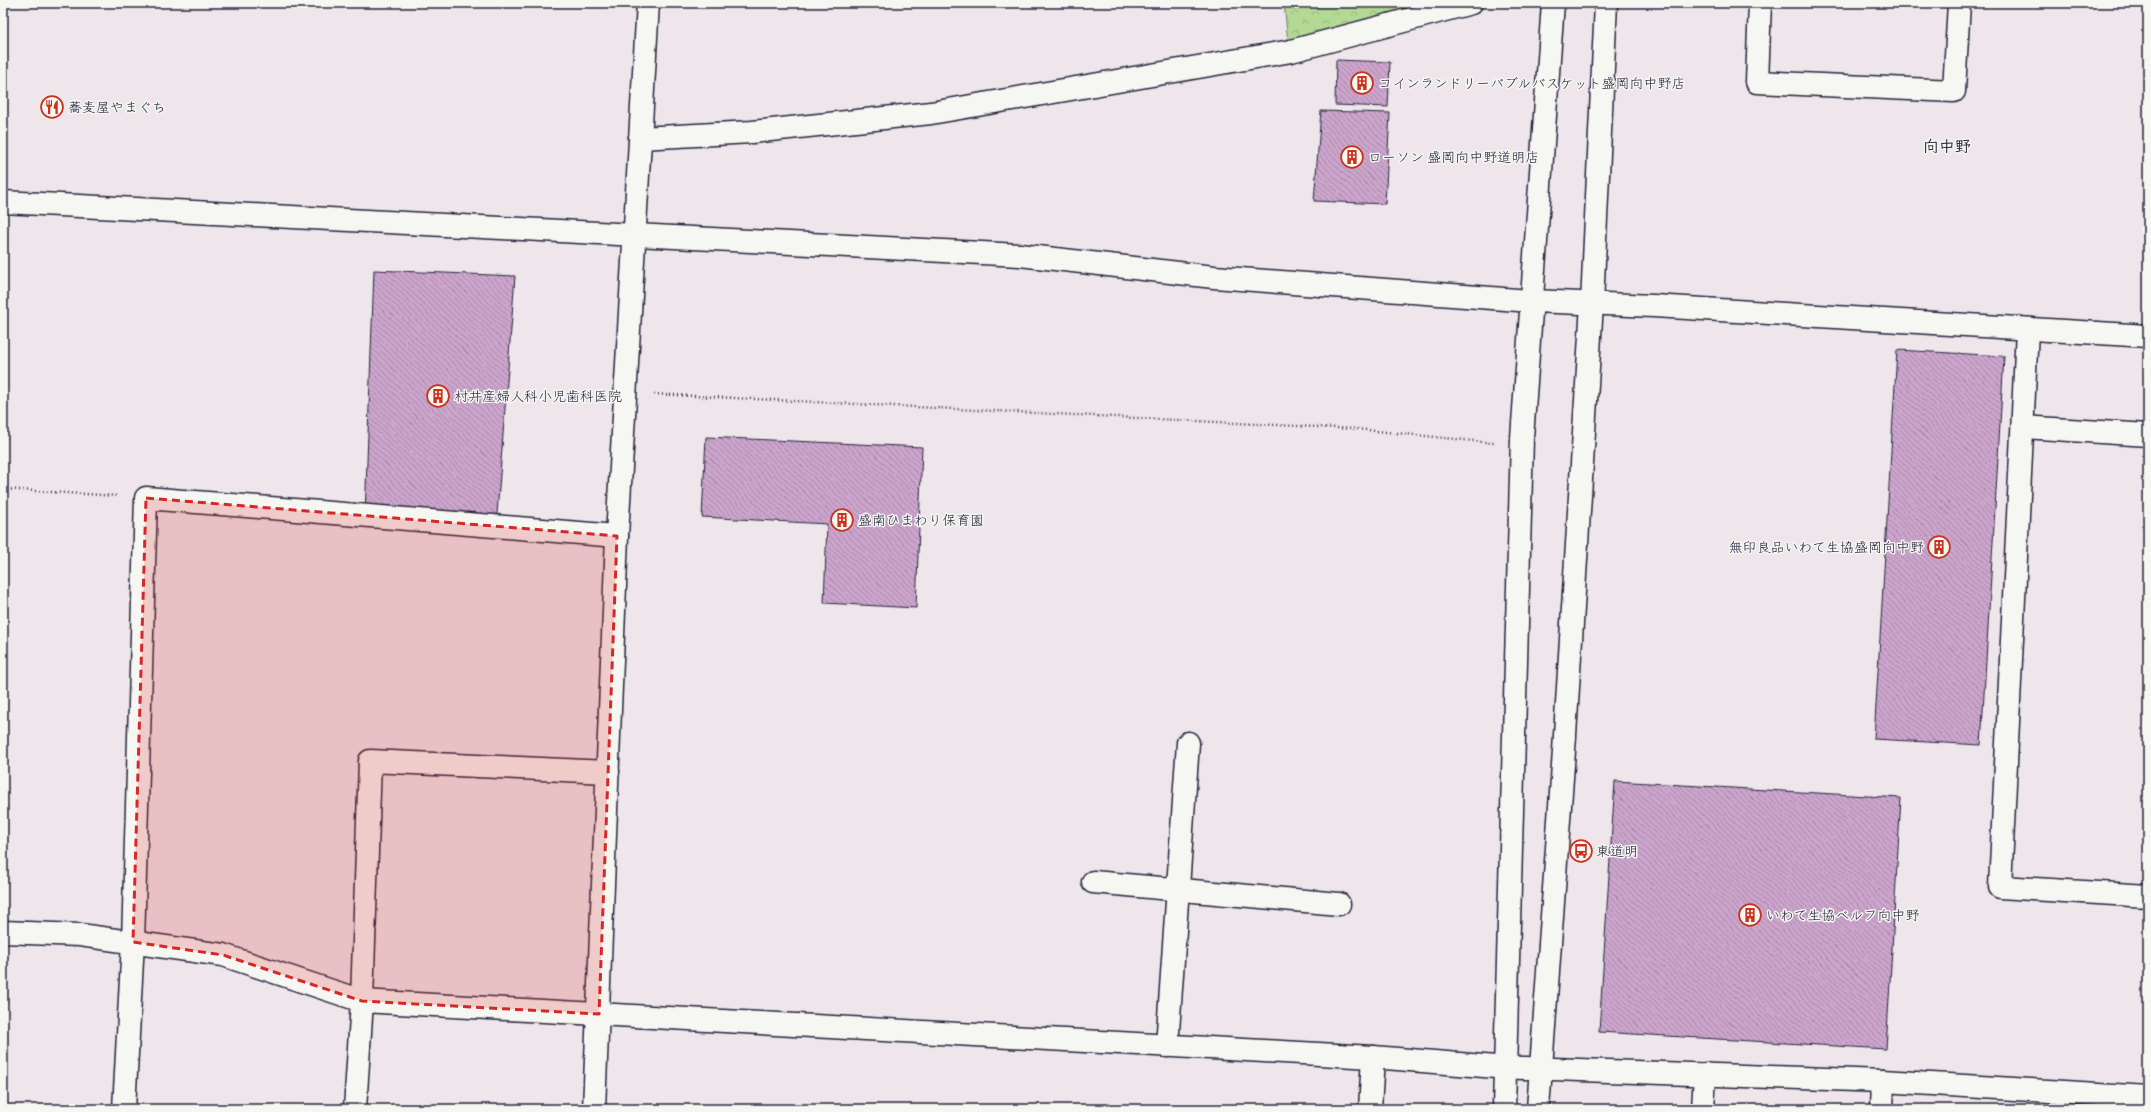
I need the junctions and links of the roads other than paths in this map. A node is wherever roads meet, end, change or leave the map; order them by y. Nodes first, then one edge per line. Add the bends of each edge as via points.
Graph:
1 (648, 3) edge
2 (1471, 3) edge
3 (1553, 3) edge
4 (1606, 3) edge
5 (1760, 3) edge
6 (1959, 3) edge
7 (640, 138) junction
8 (3, 202) edge
9 (635, 235) junction
10 (1532, 301) junction
11 (1592, 304) junction
12 (2027, 330) junction
13 (2148, 336) edge
14 (2023, 427) junction
15 (2148, 435) edge
16 (617, 536) junction
17 (1188, 743) dead end
18 (608, 772) junction
19 (1093, 882) dead end
20 (1178, 889) junction
21 (2148, 895) edge
22 (1339, 904) dead end
23 (3, 932) edge
24 (133, 942) junction
25 (362, 1001) junction
26 (599, 1014) junction
27 (1167, 1046) junction
28 (1373, 1057) junction
29 (1507, 1066) junction
30 (1540, 1068) junction
31 (1705, 1074) junction
32 (1883, 1081) junction
33 (2148, 1097) edge
34 (2057, 1100) edge
35 (124, 1109) edge
36 (355, 1109) edge
37 (594, 1109) edge
38 (1370, 1109) edge
39 (1504, 1109) edge
40 (1538, 1109) edge
41 (1703, 1109) edge
42 (1882, 1109) edge

1 - 7 street
2 - 7 street via 1290,51 931,113 752,132
3 - 10 street
4 - 11 street
5 - 6 street via 1757,82 1954,91
7 - 9 street
8 - 9 street
9 - 10 street via 1020,255 1214,277
9 - 16 street
10 - 11 street
10 - 29 street via 1522,438
11 - 12 street
11 - 30 street via 1564,751
12 - 13 street
12 - 14 street
14 - 15 street
14 - 21 street via 2000,887
16 - 18 street
16 - 24 street via 146,498
17 - 20 street
18 - 25 street via 370,761
18 - 26 street
19 - 20 street
20 - 22 street
20 - 27 street
23 - 24 street via 80,935
24 - 25 street via 223,955
24 - 35 street
25 - 26 street
25 - 36 street
26 - 27 street
26 - 37 street
27 - 28 street
28 - 29 street
28 - 38 street
29 - 30 street
29 - 39 street
30 - 31 street
30 - 40 street
31 - 32 street
31 - 41 street
32 - 34 street
32 - 42 street
33 - 34 street

